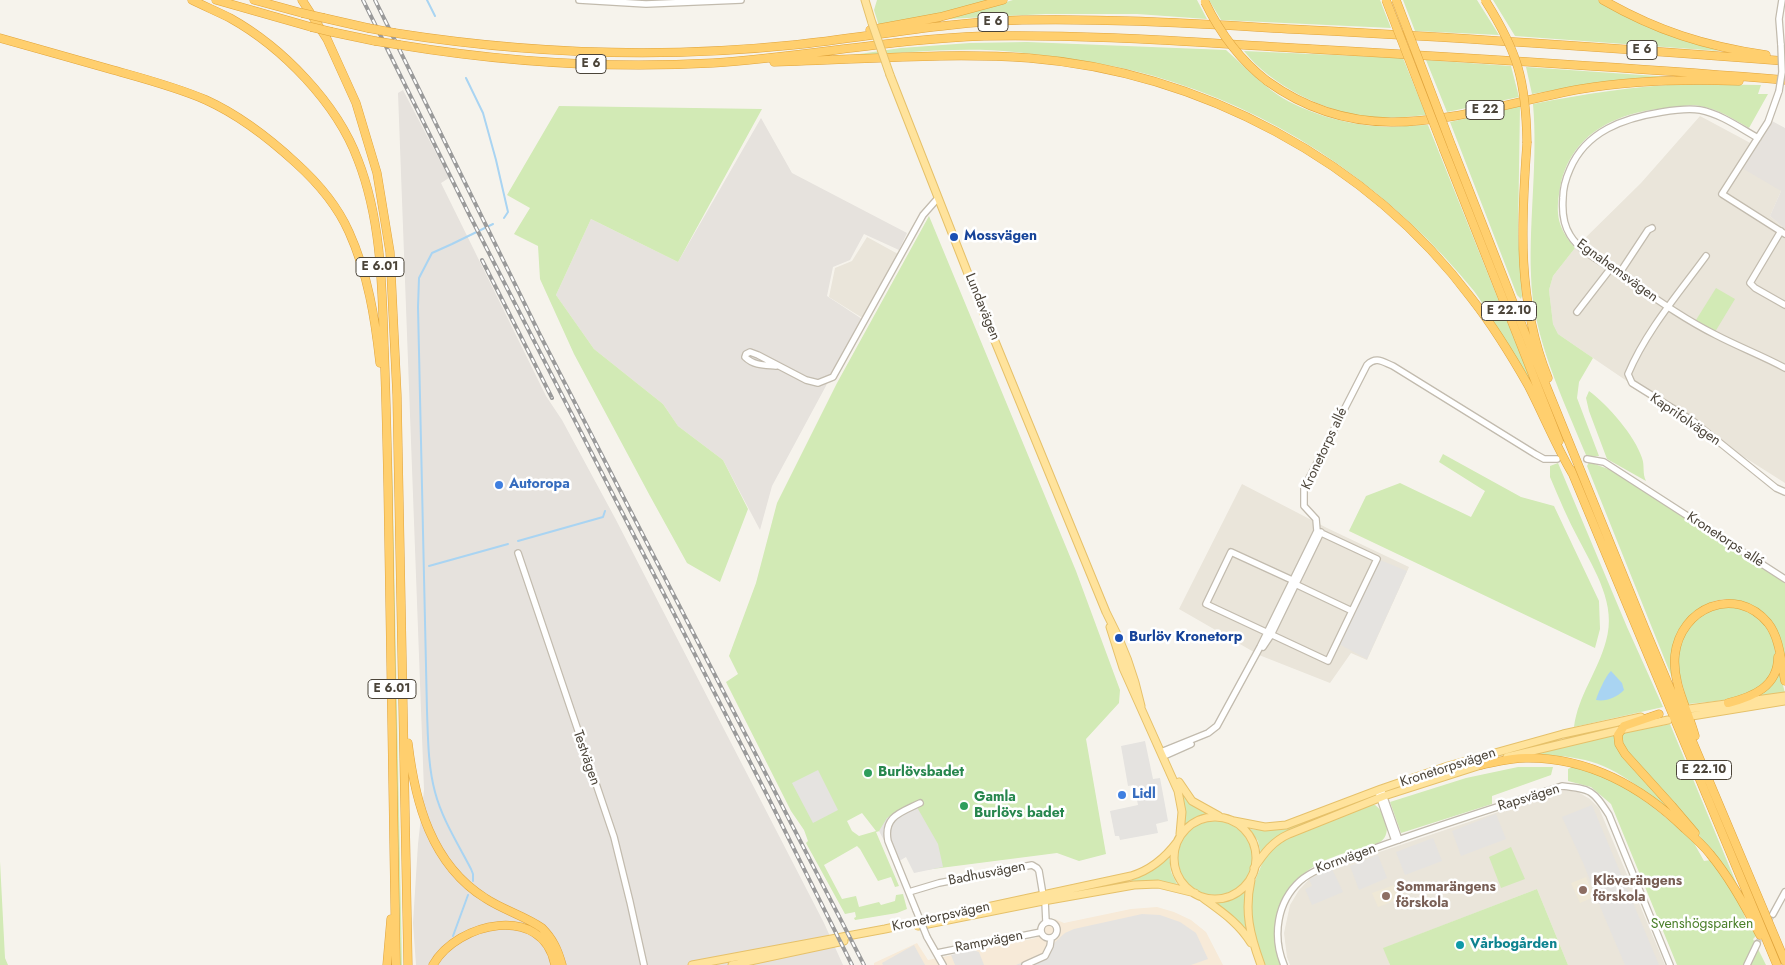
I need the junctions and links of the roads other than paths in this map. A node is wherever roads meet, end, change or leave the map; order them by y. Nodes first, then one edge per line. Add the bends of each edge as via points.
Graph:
1 (192, 0) edge
2 (216, 0) edge
3 (254, 0) edge
4 (301, 0) edge
5 (579, 0) edge
6 (741, 0) edge
7 (865, 0) edge
8 (872, 0) edge
9 (1003, 0) edge
10 (1386, 0) edge
11 (1396, 0) edge
12 (1485, 0) edge
13 (1604, 0) edge
14 (1782, 0) edge
15 (1204, 1) edge
16 (869, 15) junction
17 (0, 38) edge
18 (792, 45) junction
19 (1785, 59) edge
20 (736, 61) junction
21 (1785, 80) edge
22 (1782, 88) edge
23 (1758, 138) junction
24 (938, 198) junction
25 (1652, 228) dead end
26 (1783, 232) edge
27 (1706, 256) dead end
28 (1611, 268) junction
29 (1620, 274) junction
30 (1785, 305) edge
31 (1668, 308) junction
32 (1577, 312) dead end
33 (776, 366) junction
34 (1785, 368) edge
35 (386, 412) junction
36 (1572, 446) junction
37 (1557, 459) dead end
38 (1587, 459) dead end
39 (1572, 473) junction
40 (1785, 492) edge
41 (1319, 531) junction
42 (518, 553) dead end
43 (1785, 579) edge
44 (1293, 582) junction
45 (1352, 611) junction
46 (1269, 633) junction
47 (402, 641) junction
48 (1778, 650) junction
49 (1785, 681) edge
50 (1785, 696) edge
51 (1785, 701) edge
52 (1728, 703) junction
53 (1664, 716) joint
54 (1620, 730) junction
55 (1162, 754) junction
56 (1481, 765) junction
57 (1703, 767) junction
58 (1381, 793) junction
59 (920, 803) dead end
60 (1224, 818) junction
61 (1234, 821) junction
62 (1178, 840) junction
63 (1397, 840) junction
64 (1709, 853) junction
65 (1254, 868) junction
66 (1251, 876) junction
67 (395, 880) junction
68 (909, 892) junction
69 (1785, 892) edge
70 (1196, 894) junction
71 (1044, 898) junction
72 (1773, 914) tunnel mouth
73 (1046, 922) junction
74 (1041, 932) junction
75 (1051, 939) junction
76 (1757, 944) tunnel mouth
77 (937, 953) junction
78 (1258, 956) junction
79 (1785, 961) edge
80 (387, 965) edge
81 (396, 965) edge
82 (408, 965) edge
83 (434, 965) edge
84 (554, 965) edge
85 (562, 965) edge
86 (644, 965) edge
87 (692, 965) edge
88 (732, 965) edge
89 (943, 965) edge
90 (1025, 965) edge
91 (1261, 965) edge
92 (1284, 965) edge
93 (1670, 965) edge
94 (1747, 965) edge
95 (1776, 965) edge

1 - 35 highway, E 6.01 via 231,19 267,43 290,64 320,96 343,128 358,159 377,228
2 - 20 highway, E 6, bridge via 332,32 446,53 596,65
3 - 18 highway, E 6, bridge via 368,28 496,47 672,54
4 - 47 highway, E 6.01 via 321,29 345,75 368,136 389,244 397,385
5 - 6 street via 646,4
7 - 16 main road, Lundavägen
8 - 16 main road
9 - 18 highway via 940,18
10 - 39 highway, E 22.10, bridge
11 - 36 highway, E 22.10, bridge
12 - 36 highway, bridge via 1503,29 1520,68 1527,106 1522,231 1526,293 1538,349
13 - 19 highway via 1668,32 1732,50
14 - 22 street, bridge via 1779,19
15 - 22 highway, E 22, bridge via 1228,42 1267,81 1332,114 1365,121 1437,120 1612,84 1715,80
16 - 24 main road, Lundavägen, bridge
17 - 35 highway via 164,84 208,101 281,149 311,177 334,206 348,231 363,270 374,312
18 - 19 highway, E 6 via 980,22 1119,20
20 - 21 highway, E 6 via 938,38 1055,36 1588,65
20 - 39 highway via 962,55 1061,62 1112,70 1174,88 1216,102 1271,128 1366,191 1446,266 1507,350
22 - 23 street
23 - 26 street via 1722,194
23 - 28 street, Egnahemsvägen via 1721,117 1700,110 1676,110 1624,120 1594,137 1573,163 1566,179 1562,210 1571,237
24 - 33 street via 923,215 833,377 818,383
24 - 55 main road, Lundavägen via 1119,638 1137,684 1141,706
25 - 29 street
26 - 30 street via 1750,283
27 - 31 street
28 - 29 street, Egnahemsvägen
28 - 32 street
29 - 31 street, Egnahemsvägen
31 - 34 street, Egnahemsvägen via 1715,335
31 - 40 street, Kaprifolvägen via 1628,374 1632,384 1692,421
33 - 33 street via 758,355 746,354 749,362
35 - 67 highway, E 6.01
36 - 57 highway, E 22.10
37 - 41 street, Kronetorps allé via 1544,459 1393,366 1372,360 1362,373 1304,488 1304,506 1316,519
38 - 43 street, Kronetorps allé via 1604,462
39 - 95 highway, E 22.10
41 - 44 street
41 - 45 street via 1377,559
42 - 86 street, Testvägen via 614,837
44 - 45 street
44 - 46 street
44 - 46 street via 1231,552 1206,604
45 - 46 street via 1328,661
46 - 55 street via 1213,734
47 - 82 highway, E 6.01
47 - 85 highway via 411,768 420,808 436,846 446,862 470,887 542,928 558,950
48 - 49 highway
48 - 52 highway via 1776,671 1766,686 1750,697
48 - 57 highway via 1776,638 1767,622 1758,613 1736,604 1705,608 1685,626 1677,645 1676,668 1681,696
50 - 52 main road
51 - 52 main road via 1691,712
53 - 54 highway via 1631,722
53 - 58 main road, Kronetorpsvägen via 1616,722 1519,746 1448,766
54 - 56 main road, Kronetorpsvägen
54 - 64 highway via 1618,740 1625,754 1686,822
55 - 60 main road, Lundavägen via 1189,798
55 - 62 main road, Lundavägen via 1180,796 1182,816
56 - 58 main road, Kronetorpsvägen
56 - 64 highway via 1537,758 1598,770 1660,808
57 - 79 highway, E 22.10
58 - 61 main road, Kronetorpsvägen via 1281,826 1260,827
58 - 63 street
58 - 65 main road, Kronetorpsvägen via 1283,836 1270,846
59 - 68 street via 892,818 886,833
60 - 61 main road, Lundavägen
60 - 62 main road, Lundavägen via 1196,821
61 - 65 main road, Lundavägen via 1246,830 1251,839 1256,853
62 - 70 main road, Lundavägen via 1174,855 1176,869 1184,884
62 - 71 main road, Kronetorpsvägen via 1161,860 1140,873
63 - 92 street, Kornvägen via 1310,873 1292,890 1283,906 1278,928 1279,951
63 - 93 street, Rapsvägen via 1562,786 1586,789 1597,796 1609,815
64 - 95 highway via 1745,905
65 - 66 main road, Lundavägen
66 - 70 main road, Lundavägen via 1242,888 1228,896 1212,898
66 - 78 main road, Lundavägen via 1247,913
67 - 80 highway
67 - 81 highway, E 6.01
68 - 71 street, Badhusvägen via 939,883 1032,866 1039,871
68 - 77 street, bridge
69 - 72 street
70 - 71 main road, Kronetorpsvägen via 1164,885 1145,884
70 - 78 main road, Lundavägen via 1239,925
71 - 73 street, Rampvägen
71 - 87 main road, Kronetorpsvägen
71 - 88 main road, Kronetorpsvägen
73 - 74 street, Rampvägen
73 - 75 street, Rampvägen via 1054,923 1058,929
74 - 75 street, Rampvägen via 1044,938
74 - 77 street, Rampvägen
75 - 90 street via 1045,956
76 - 94 street
77 - 89 street
78 - 91 main road, Lundavägen
83 - 84 highway via 446,948 465,935 501,926 521,928 537,936 550,950

